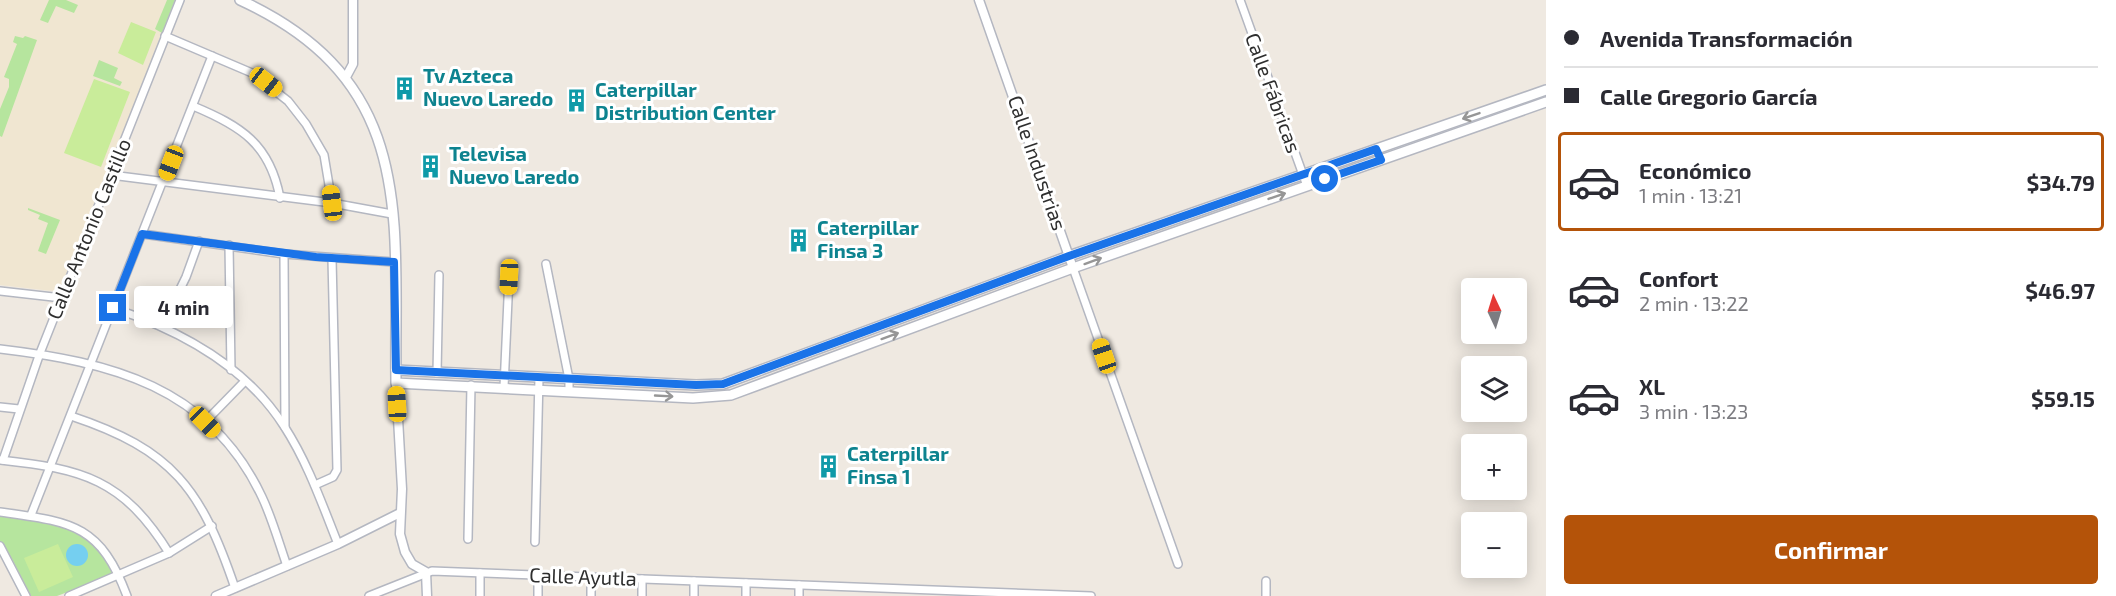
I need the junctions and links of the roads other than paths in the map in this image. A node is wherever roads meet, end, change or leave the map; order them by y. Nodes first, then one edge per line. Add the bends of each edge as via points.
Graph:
1 (180, 0) edge
2 (240, 0) edge
3 (352, 0) edge
4 (979, 0) edge
5 (1240, 0) edge
6 (165, 36) junction
7 (212, 56) junction
8 (346, 77) junction
9 (1546, 90) edge
10 (1546, 102) edge
11 (1509, 103) junction
12 (193, 106) junction
13 (1513, 114) junction
14 (1376, 149) junction
15 (1381, 160) junction
16 (1303, 174) junction
17 (111, 175) junction
18 (163, 182) junction
19 (1307, 186) junction
20 (280, 198) junction
21 (332, 203) junction
22 (392, 214) junction
23 (142, 234) junction
24 (1125, 236) junction
25 (199, 241) junction
26 (229, 246) junction
27 (1129, 248) junction
28 (284, 254) junction
29 (1069, 256) junction
30 (332, 259) junction
31 (394, 262) junction
32 (546, 264) dead end
33 (1038, 267) junction
34 (1073, 268) junction
35 (439, 276) dead end
36 (509, 277) dead end
37 (1043, 279) junction
38 (0, 291) edge
39 (62, 298) junction
40 (953, 299) junction
41 (113, 308) junction
42 (958, 310) junction
43 (162, 326) junction
44 (863, 333) junction
45 (868, 344) junction
46 (0, 349) edge
47 (40, 353) junction
48 (92, 362) junction
49 (231, 370) junction
50 (396, 370) junction
51 (437, 373) junction
52 (755, 373) junction
53 (504, 376) junction
54 (539, 378) junction
55 (569, 379) junction
56 (592, 380) junction
57 (244, 381) junction
58 (614, 381) junction
59 (642, 382) junction
60 (396, 383) junction
61 (471, 385) junction
62 (759, 385) junction
63 (504, 387) junction
64 (538, 389) junction
65 (569, 392) junction
66 (594, 393) junction
67 (614, 394) junction
68 (642, 395) junction
69 (0, 407) edge
70 (19, 409) junction
71 (71, 416) junction
72 (205, 422) junction
73 (285, 427) junction
74 (1, 460) edge
75 (51, 465) junction
76 (315, 485) junction
77 (0, 512) edge
78 (400, 513) junction
79 (31, 515) junction
80 (212, 526) junction
81 (468, 539) dead end
82 (535, 542) dead end
83 (338, 544) junction
84 (0, 546) edge
85 (169, 553) junction
86 (1178, 564) dead end
87 (286, 566) junction
88 (426, 572) junction
89 (480, 573) junction
90 (119, 574) junction
91 (538, 575) junction
92 (591, 577) junction
93 (642, 579) junction
94 (694, 581) junction
95 (1266, 581) dead end
96 (746, 583) junction
97 (800, 585) junction
98 (850, 587) junction
99 (235, 588) junction
100 (903, 592) edge
101 (955, 593) edge
102 (1008, 594) edge
103 (1061, 595) edge
104 (27, 596) edge
105 (69, 596) edge
106 (127, 596) edge
107 (216, 596) edge
108 (369, 596) edge
109 (427, 596) edge
110 (480, 596) edge
111 (538, 596) edge
112 (591, 596) edge
113 (642, 596) edge
114 (694, 596) edge
115 (746, 596) edge
116 (800, 596) edge
117 (850, 596) edge
118 (1091, 596) edge
119 (1266, 596) edge

1 - 6 street, Calle Antonio Castillo
2 - 8 main road via 295,32
3 - 8 street via 353,64
4 - 29 street, Calle Industrias
5 - 16 street, Calle Fábricas
6 - 7 street
6 - 17 street, Calle Antonio Castillo
7 - 12 street
7 - 21 street via 266,82 298,112 324,155
8 - 22 main road via 361,98 380,142 391,187
9 - 11 main road
10 - 13 main road
11 - 13 main road
11 -> 14 main road
12 - 18 street
12 - 20 street via 232,123 255,142 275,176
13 - 15 main road
14 - 15 main road
14 - 16 main road
15 - 19 main road
16 - 19 street, Calle Fábricas
16 - 24 main road
17 - 18 street
17 - 39 street, Calle Antonio Castillo
18 - 20 street
18 - 23 street
27 -> 19 main road
20 - 21 street
21 - 22 street
22 - 31 main road
23 - 25 street
23 - 41 street
24 - 27 main road
24 - 29 main road
25 - 26 street
25 - 43 street
26 - 28 street
26 - 49 street
34 -> 27 main road
28 - 30 street
28 - 73 street
29 - 33 main road
29 - 34 street, Calle Industrias
30 - 31 street
30 - 76 street via 337,470 333,477
31 - 50 main road
32 - 55 street
33 - 37 main road
33 - 40 main road
34 - 37 main road
34 - 86 street, Calle Industrias
35 - 51 street
36 - 53 street
37 - 42 main road
38 - 39 street
39 - 47 street, Calle Antonio Castillo
40 - 42 main road
40 - 44 main road
41 - 43 street
41 - 48 street
45 -> 42 main road
43 - 49 street
44 - 45 main road
44 - 52 main road
45 - 62 main road
46 - 47 street
47 - 48 street
47 - 70 street, Calle Antonio Castillo
48 - 71 street
48 - 72 street via 146,381
49 - 57 street
50 - 51 main road
50 - 60 main road
51 - 53 main road
52 - 59 main road via 714,385
52 - 62 main road
53 - 54 main road
53 - 63 street
54 - 55 main road
54 - 64 street
55 - 56 main road
55 - 65 street
56 - 58 main road
56 - 66 main road
57 - 72 street
57 - 73 street
58 - 59 main road
58 - 67 main road
59 - 68 main road
60 - 61 main road
60 - 78 street
61 - 63 main road
61 - 81 street
68 -> 62 main road via 718,398
63 - 64 main road
64 - 65 main road
64 - 82 street
65 - 66 main road
66 - 67 main road
67 - 68 main road
69 - 70 street
70 - 74 street, Calle Antonio Castillo
71 - 75 street
71 - 80 street via 120,433 161,460 187,486
72 - 87 street via 252,478 263,498
73 - 76 street
74 - 75 street
75 - 79 street
75 - 85 street via 91,478 133,504
76 - 83 street
77 - 79 street
78 - 83 street
78 - 88 street via 405,552 412,564
79 - 90 street via 72,526 93,538
80 - 85 street
80 - 99 street
83 - 87 street
84 - 104 street
85 - 90 street
87 - 99 street
88 - 89 street, Calle Ayutla
88 - 108 street, Calle Ayutla
88 - 109 street
89 - 91 street, Calle Ayutla
89 - 110 street
90 - 105 street
90 - 106 street
91 - 92 street, Calle Ayutla
91 - 111 street
92 - 93 street, Calle Ayutla
92 - 112 street
93 - 94 street, Calle Ayutla
93 - 113 street
94 - 96 street, Calle Ayutla
94 - 114 street
95 - 119 street
96 - 97 street, Calle Ayutla
96 - 115 street
97 - 98 street, Calle Ayutla
97 - 116 street
98 - 100 street, Calle Ayutla
98 - 117 street
99 - 107 street
100 - 101 street, Calle Ayutla
101 - 102 street, Calle Ayutla
102 - 103 street, Calle Ayutla
103 - 118 street, Calle Ayutla

